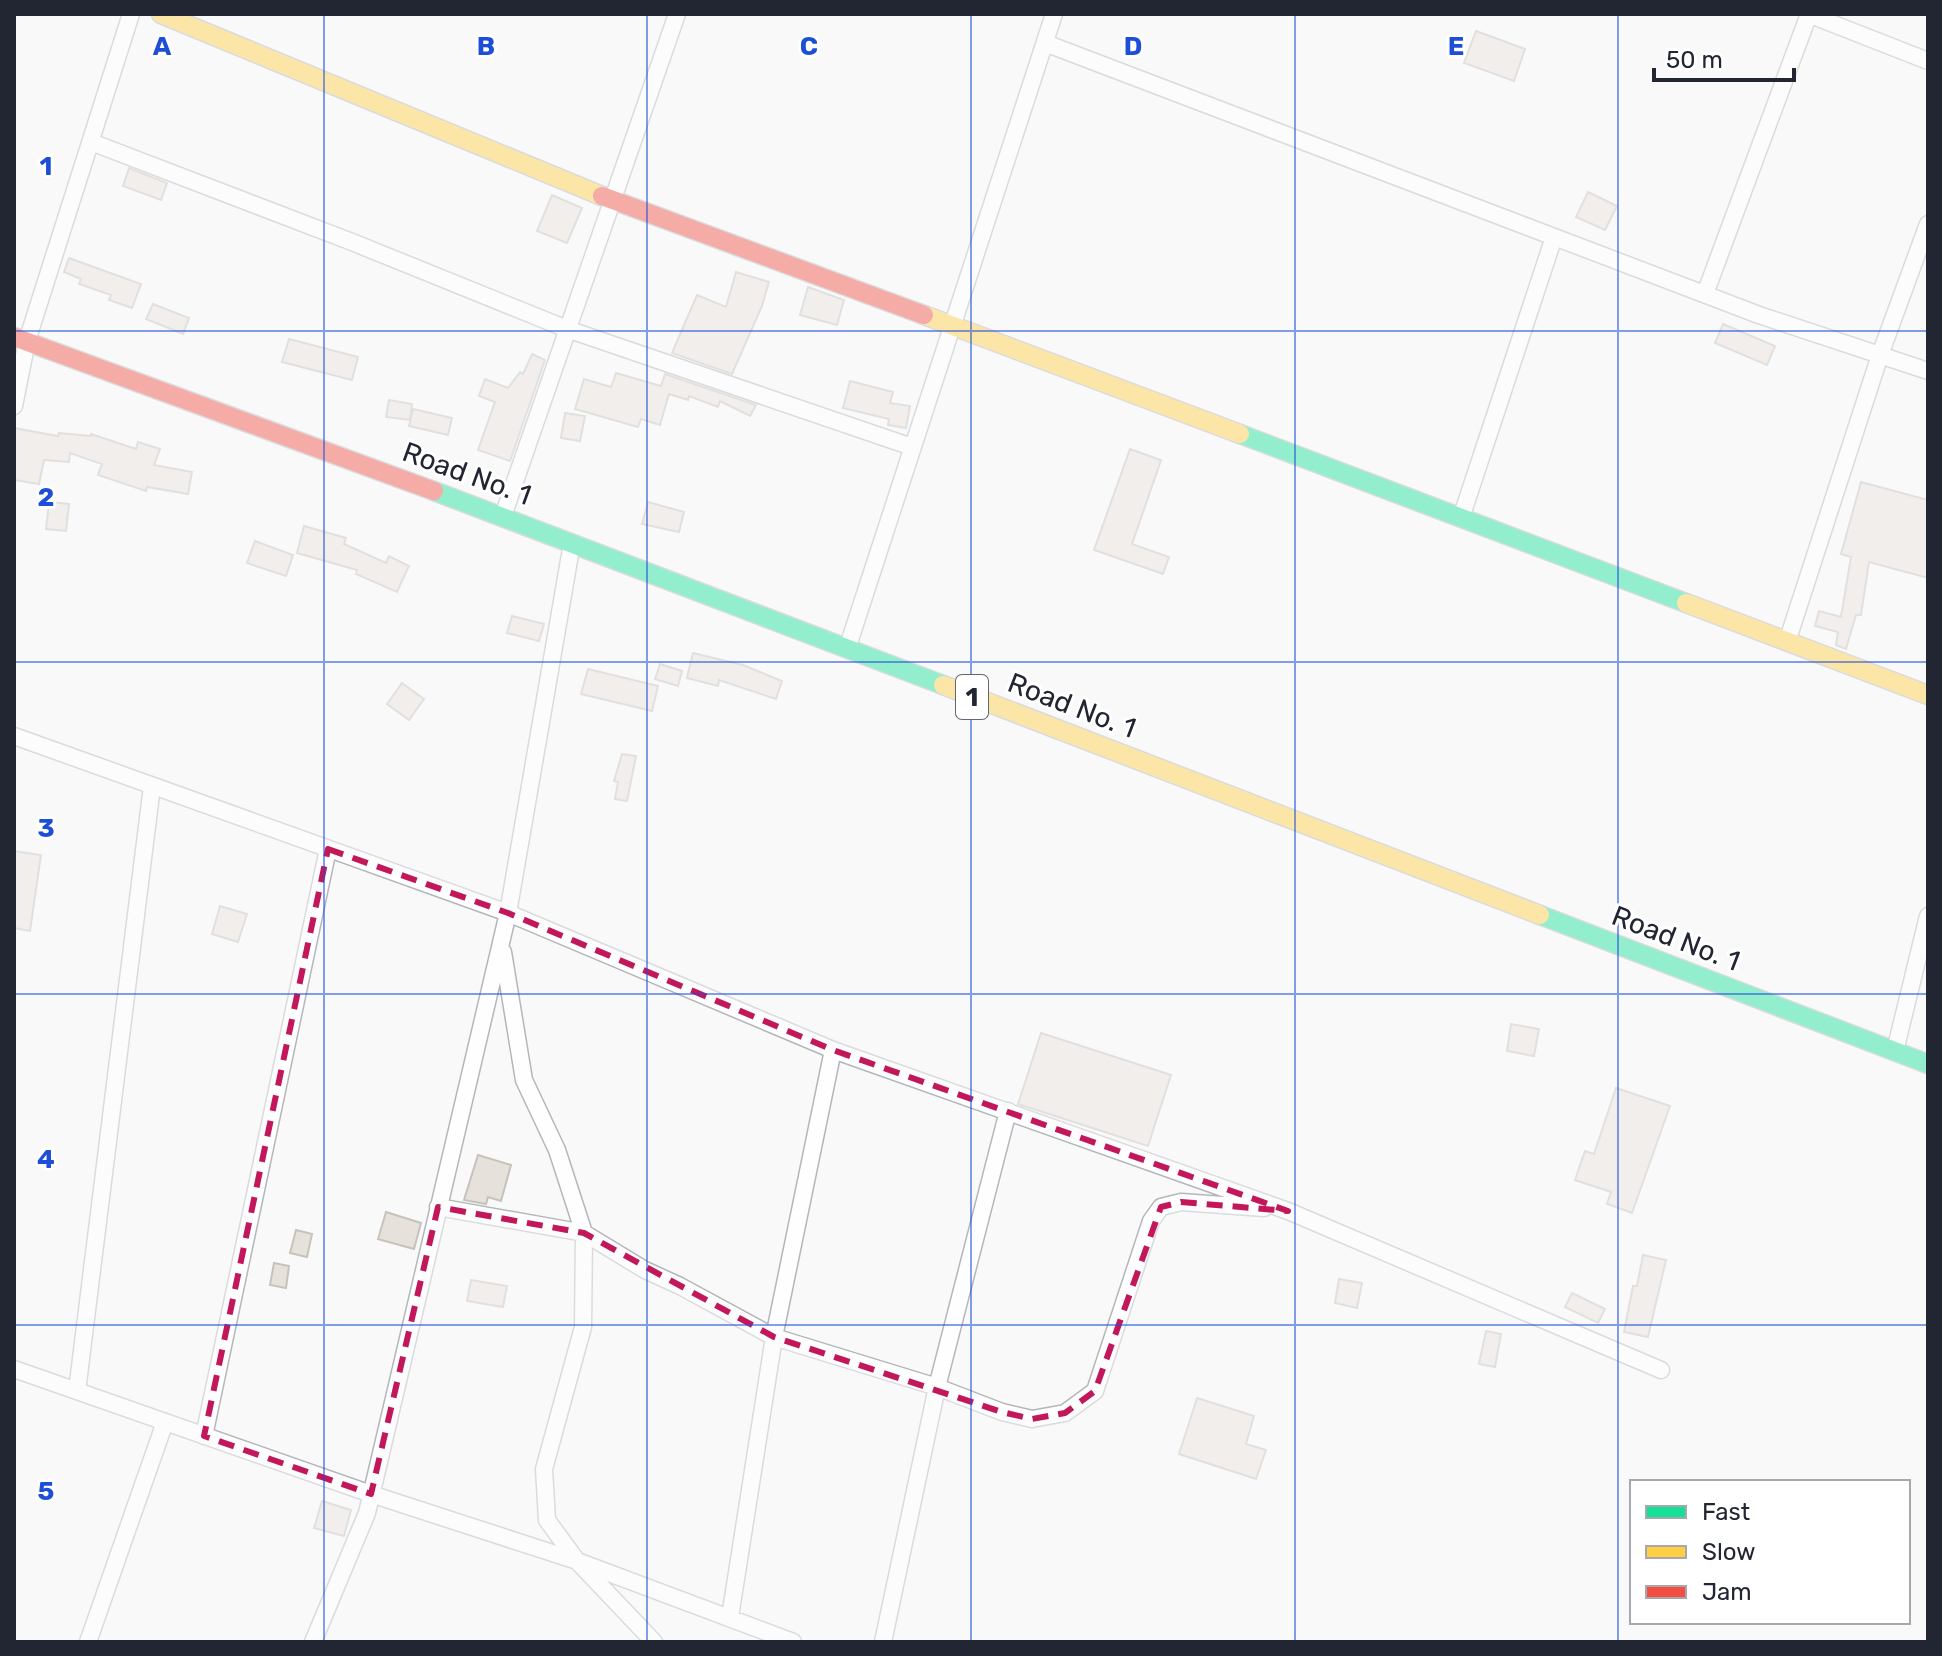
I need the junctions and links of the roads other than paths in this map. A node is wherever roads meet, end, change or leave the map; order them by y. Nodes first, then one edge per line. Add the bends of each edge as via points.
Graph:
1 (131, 14) edge
2 (161, 14) edge
3 (677, 14) edge
4 (1054, 14) edge
5 (1808, 14) edge
6 (1045, 43) junction
7 (1928, 61) edge
8 (91, 142) junction
9 (612, 200) junction
10 (1928, 224) edge
11 (1554, 237) junction
12 (1705, 294) junction
13 (952, 325) junction
14 (567, 329) junction
15 (20, 339) edge
16 (1880, 355) junction
17 (1928, 371) edge
18 (14, 406) edge
19 (912, 447) junction
20 (503, 516) junction
21 (1461, 518) junction
22 (572, 543) junction
23 (1787, 642) junction
24 (847, 649) junction
25 (1928, 695) edge
26 (14, 736) edge
27 (152, 786) junction
28 (328, 849) junction
29 (508, 913) junction
30 (1928, 916) edge
31 (501, 943) junction
32 (833, 1050) junction
33 (1895, 1051) junction
34 (1928, 1064) edge
35 (1008, 1111) junction
36 (438, 1207) junction
37 (1288, 1211) junction
38 (584, 1233) junction
39 (774, 1337) junction
40 (14, 1369) edge
41 (1661, 1370) dead end
42 (937, 1387) junction
43 (77, 1391) junction
44 (165, 1422) junction
45 (204, 1436) junction
46 (371, 1494) junction
47 (577, 1561) junction
48 (730, 1617) junction
49 (88, 1642) edge
50 (313, 1642) edge
51 (654, 1642) edge
52 (793, 1642) edge
53 (883, 1642) edge

1 - 8 street
2 - 9 main road
3 - 9 street
4 - 6 street
5 - 7 street
5 - 12 street
6 - 11 street
6 - 13 street
8 - 14 street
8 - 15 street
9 - 13 main road
9 - 14 street
10 - 16 street
11 - 12 street
11 - 21 street
12 - 16 street
13 - 19 street
13 - 21 main road
14 - 19 street
14 - 20 street
15 - 18 street
15 - 20 main road, Road No. 1 / 1
16 - 17 street
16 - 23 street
19 - 24 street
20 - 22 main road, Road No. 1 / 1
21 - 23 main road
22 - 24 main road, Road No. 1 / 1
22 - 29 street
23 - 25 main road
24 - 33 main road, Road No. 1 / 1
26 - 27 street
27 - 28 street
27 - 43 street
28 - 29 street
28 - 45 street
29 - 31 street
29 - 32 street
30 - 33 street
31 - 36 street
31 - 38 street via 524,1080 557,1150
32 - 35 street
32 - 39 street
33 - 34 main road, Road No. 1 / 1
35 - 37 street
35 - 42 street
36 - 38 street
36 - 46 street
37 - 41 street
37 - 42 street via 1181,1202 1161,1207 1151,1221 1095,1391 1065,1413 1032,1419
38 - 39 street
38 - 47 street via 583,1327 544,1469 547,1520
39 - 42 street
39 - 48 street
40 - 43 street
42 - 53 street
43 - 44 street
44 - 45 street
44 - 49 street
45 - 46 street
46 - 47 street
46 - 50 street
47 - 48 street
47 - 51 street
48 - 52 street

